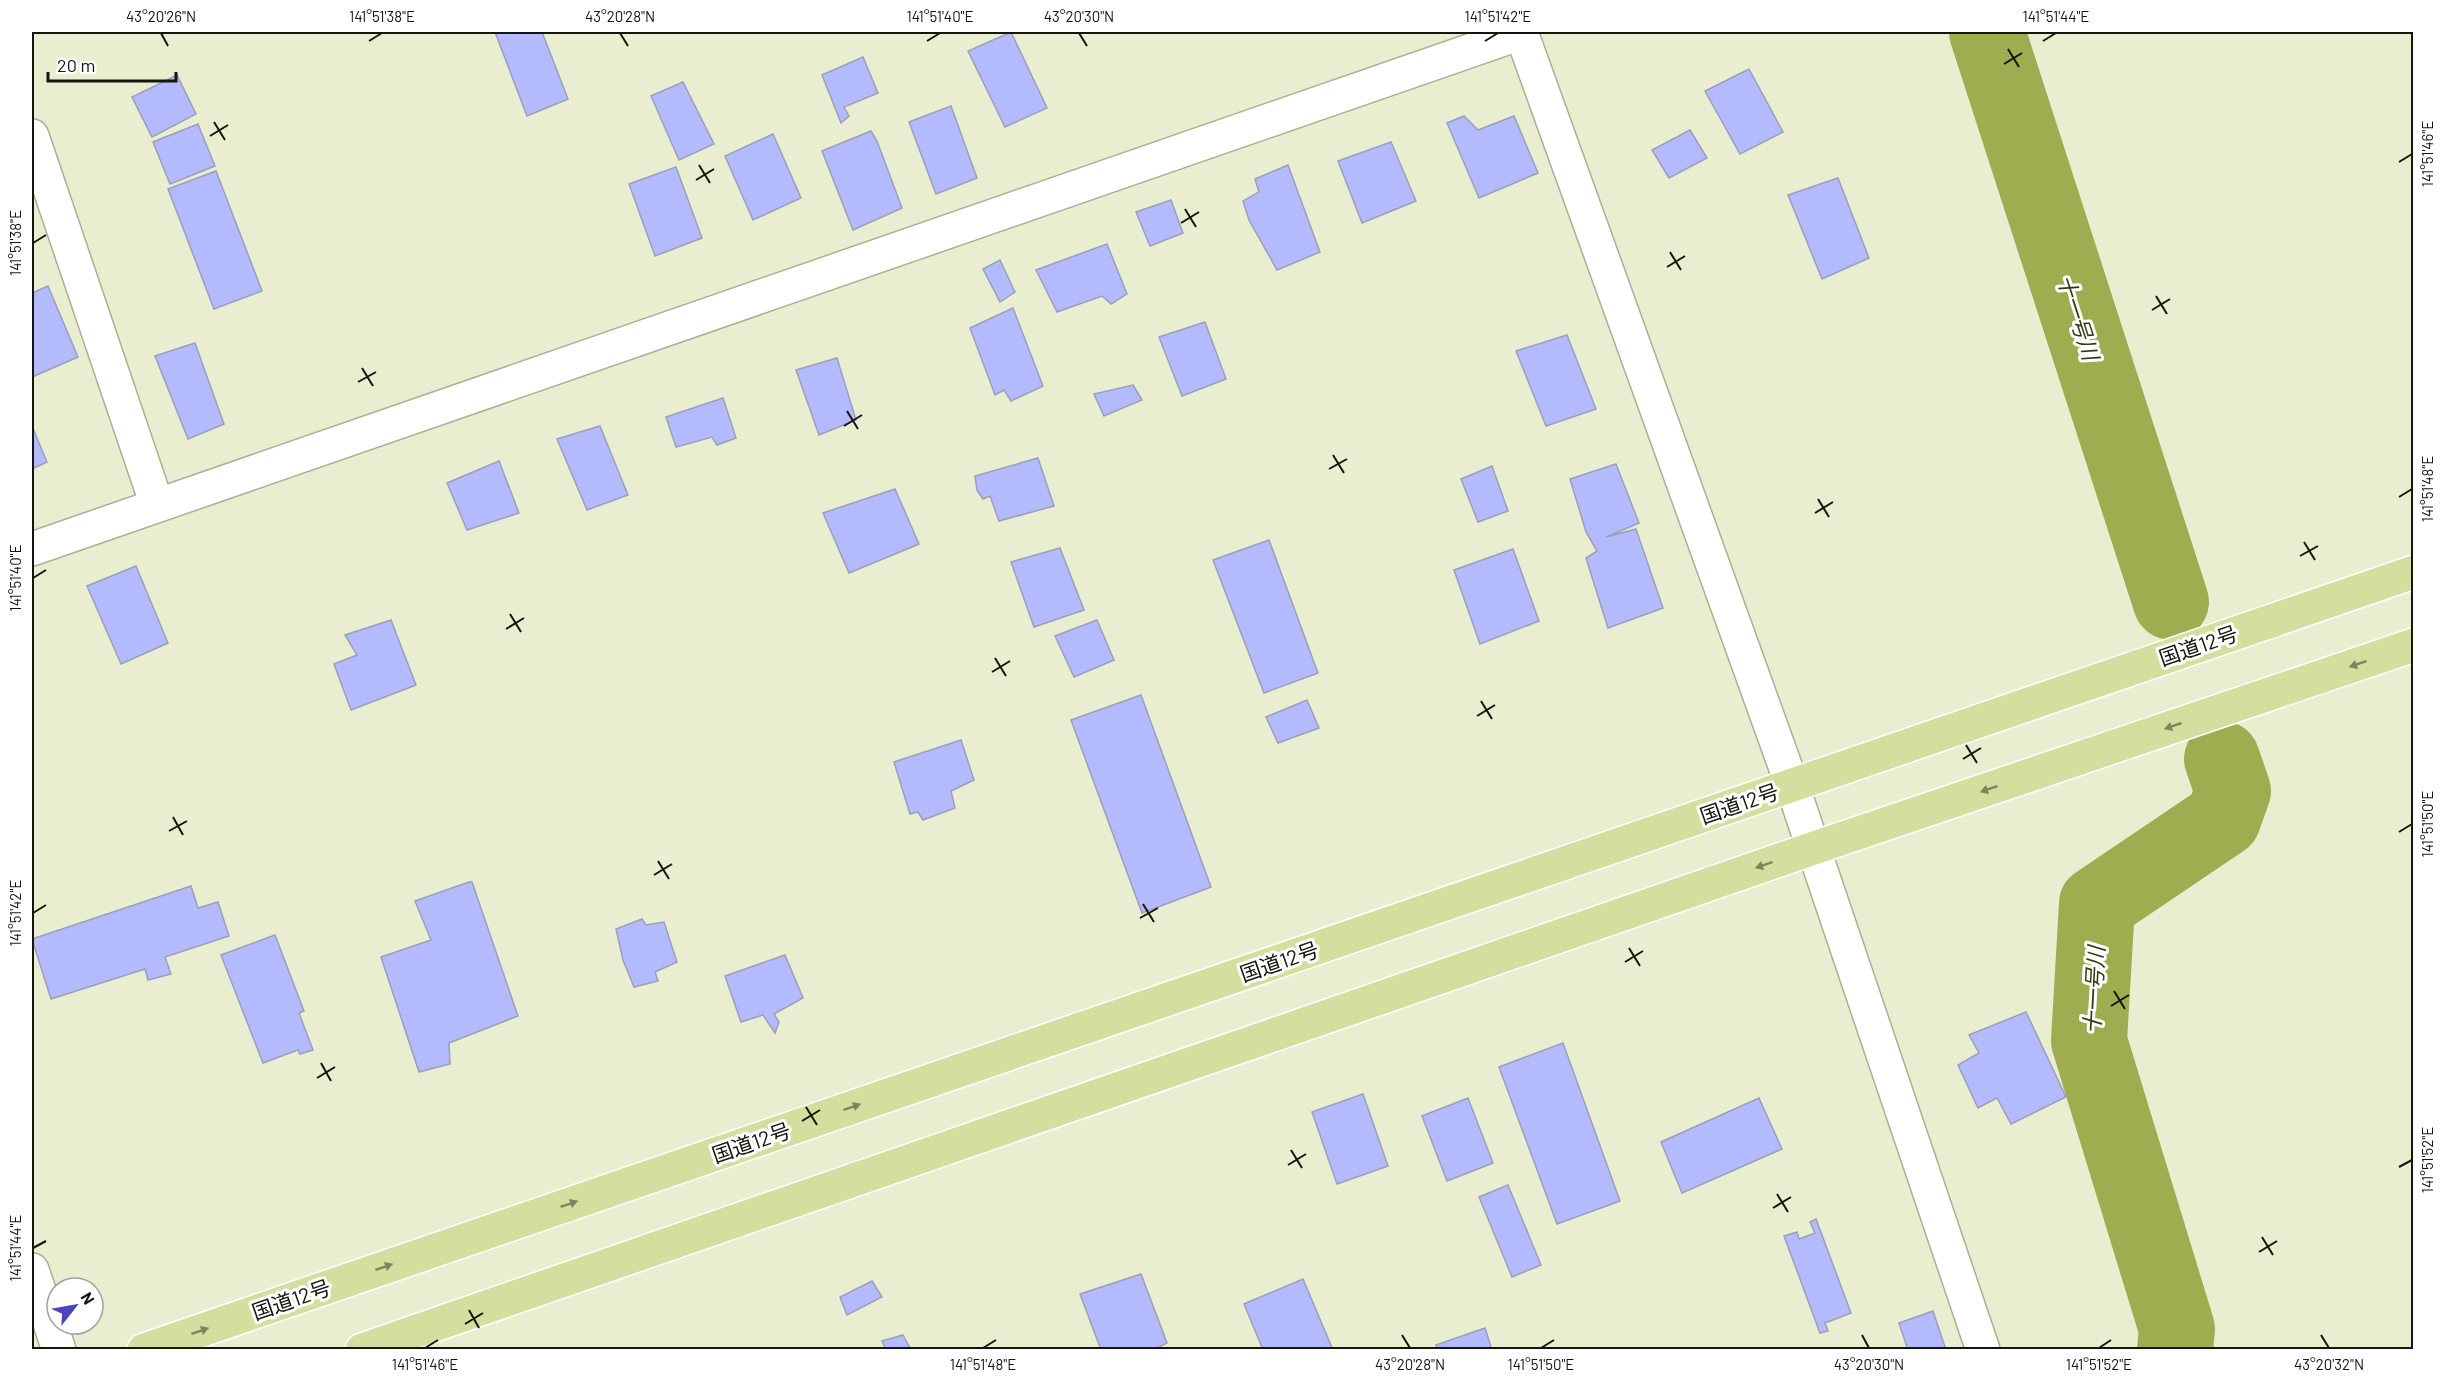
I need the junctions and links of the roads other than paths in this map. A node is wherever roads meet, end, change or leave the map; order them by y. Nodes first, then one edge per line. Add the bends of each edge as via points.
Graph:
1 (1521, 32) edge
2 (32, 136) edge
3 (157, 505) junction
4 (32, 549) edge
5 (2414, 572) edge
6 (2414, 645) edge
7 (1792, 785) junction
8 (1814, 848) junction
9 (32, 1270) edge
10 (59, 1350) edge
11 (144, 1350) edge
12 (363, 1350) edge
13 (1983, 1350) edge

1 - 3 street
1 - 7 street
2 - 3 street
3 - 4 street
5 - 7 highway, 国道12号
6 -> 8 highway
7 - 8 street
11 -> 7 highway, 国道12号
8 -> 12 highway
8 - 13 street
9 - 10 street

